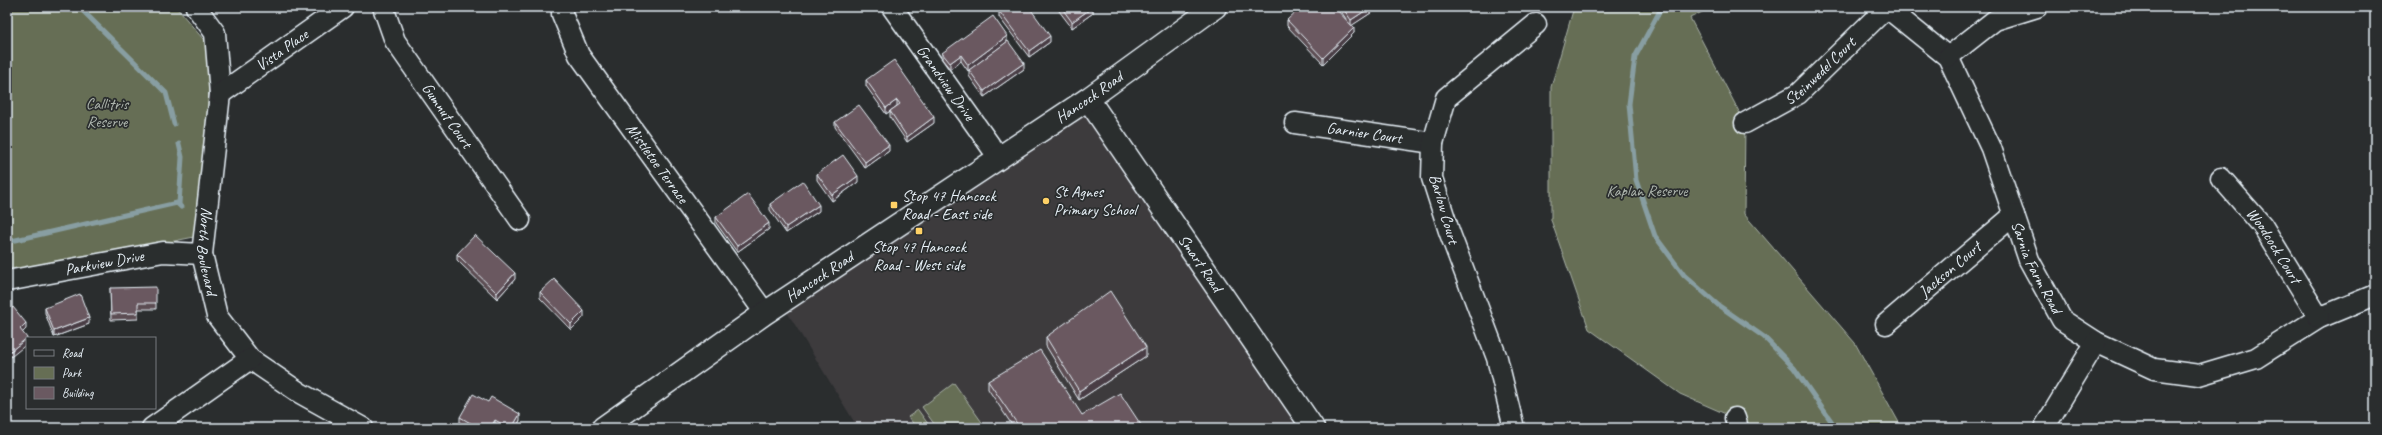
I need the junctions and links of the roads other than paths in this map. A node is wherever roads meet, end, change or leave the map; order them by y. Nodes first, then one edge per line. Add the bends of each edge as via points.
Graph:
1 (196, 7) edge
2 (343, 7) edge
3 (383, 7) edge
4 (562, 7) edge
5 (892, 7) edge
6 (1886, 7) edge
7 (2037, 7) edge
8 (1207, 9) edge
9 (1536, 24) dead end
10 (1948, 57) junction
11 (220, 94) junction
12 (1088, 99) junction
13 (1295, 123) dead end
14 (1745, 123) dead end
15 (1433, 143) junction
16 (999, 158) junction
17 (2221, 178) dead end
18 (2014, 215) junction
19 (520, 220) dead end
20 (202, 254) junction
21 (7, 281) edge
22 (2375, 295) edge
23 (765, 313) junction
24 (2319, 318) junction
25 (1886, 324) dead end
26 (2096, 342) junction
27 (250, 359) junction
28 (152, 428) edge
29 (363, 428) edge
30 (603, 428) edge
31 (1313, 428) edge
32 (1514, 428) edge
33 (2044, 428) edge

1 - 11 street, North Boulevard via 215,33
2 - 11 street, Vista Place
3 - 19 street, Gumnut Court via 395,41
4 - 23 street, Mistletoe Terrace via 562,14 580,55
5 - 16 street, Grandview Drive
6 - 10 street, Sarnia Farm Road
6 - 14 street, Steinwedel Court via 1798,94
7 - 10 street via 1995,20
8 - 12 main road, Hancock Road
9 - 15 street, Barlow Court via 1446,98
10 - 18 street, Sarnia Farm Road via 1991,148
11 - 20 street, North Boulevard
12 - 16 main road, Hancock Road
12 - 31 main road, Smart Road
13 - 15 street, Garnier Court
15 - 32 street, Barlow Court via 1432,178 1449,231 1497,358
16 - 23 main road, Hancock Road
17 - 24 street, Woodcock Court via 2262,225
18 - 25 street, Jackson Court
18 - 26 street, Sarnia Farm Road via 2029,260 2062,320
20 - 21 street, Parkview Drive via 164,252
20 - 27 street, North Boulevard via 217,316
22 - 24 street, Sarnia Farm Road
23 - 30 main road, Hancock Road
24 - 26 street, Sarnia Farm Road via 2256,358 2199,375 2154,369
26 - 33 street
27 - 28 street
27 - 29 street, North Boulevard via 300,393

